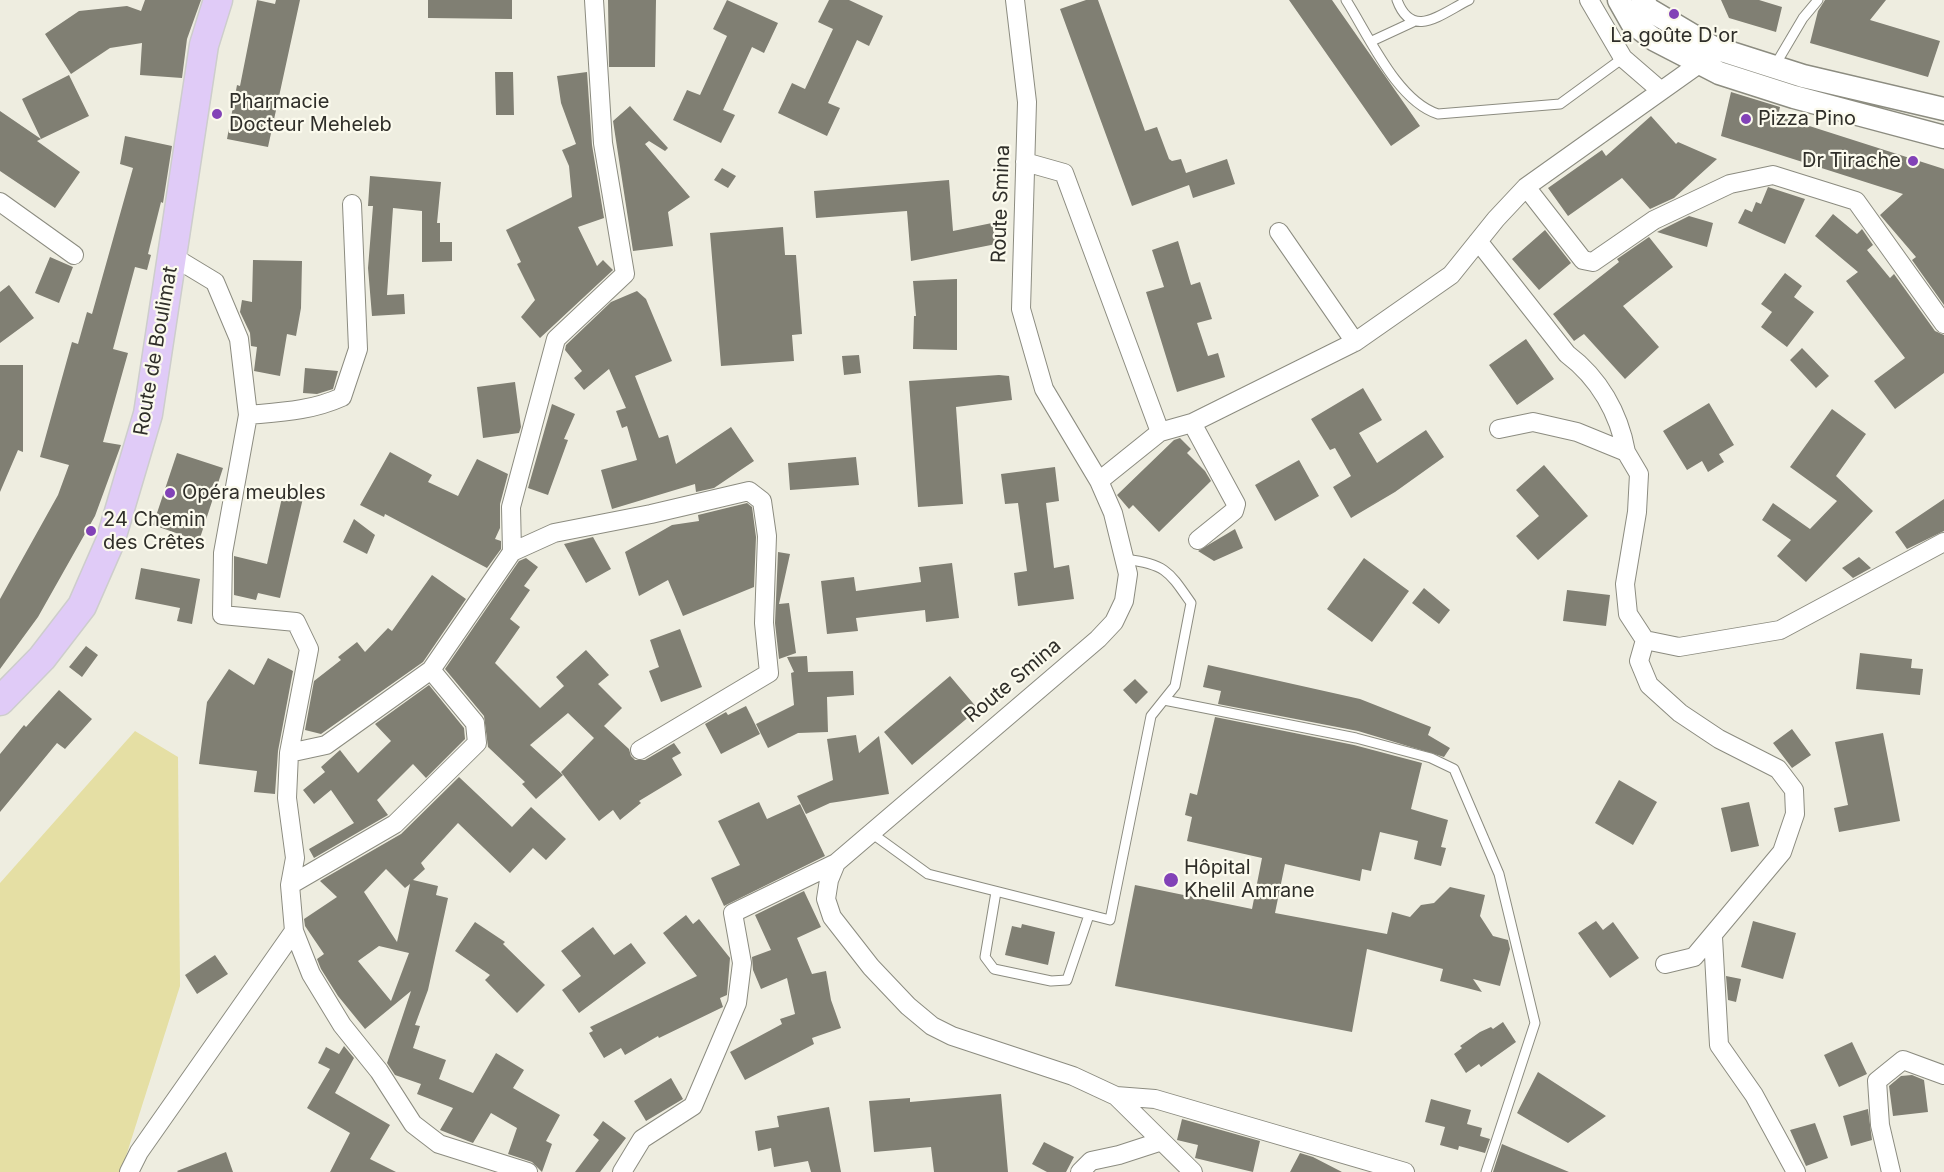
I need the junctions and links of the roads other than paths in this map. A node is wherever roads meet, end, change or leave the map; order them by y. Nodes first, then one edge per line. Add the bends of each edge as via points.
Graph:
1 (218, 0) edge
2 (594, 0) edge
3 (1015, 0) edge
4 (1346, 0) edge
5 (1397, 0) edge
6 (1469, 0) edge
7 (1589, 0) edge
8 (1619, 0) edge
9 (1643, 0) edge
10 (1818, 0) edge
11 (1413, 22) junction
12 (1372, 41) junction
13 (1623, 58) junction
14 (1699, 64) junction
15 (1774, 67) junction
16 (1660, 90) junction
17 (1944, 109) edge
18 (1944, 137) edge
19 (1025, 162) junction
20 (1526, 187) junction
21 (0, 202) edge
22 (352, 204) dead end
23 (1279, 232) dead end
24 (1478, 241) junction
25 (74, 255) dead end
26 (172, 256) junction
27 (1944, 324) edge
28 (1355, 342) junction
29 (248, 415) junction
30 (1192, 423) junction
31 (1499, 429) dead end
32 (1160, 432) junction
33 (1626, 452) junction
34 (1099, 481) junction
35 (1198, 540) dead end
36 (1944, 542) edge
37 (512, 552) junction
38 (1126, 560) junction
39 (1645, 640) junction
40 (431, 670) junction
41 (1164, 700) junction
42 (0, 701) edge
43 (640, 750) dead end
44 (289, 753) junction
45 (870, 832) junction
46 (836, 863) junction
47 (290, 885) junction
48 (996, 892) junction
49 (1089, 915) junction
50 (294, 931) junction
51 (1713, 937) junction
52 (1665, 964) dead end
53 (1944, 1076) edge
54 (1116, 1096) junction
55 (1159, 1142) junction
56 (129, 1172) edge
57 (528, 1172) edge
58 (621, 1172) edge
59 (1080, 1172) edge
60 (1193, 1172) edge
61 (1405, 1172) edge
62 (1486, 1172) edge
63 (1796, 1172) edge
64 (1890, 1172) edge

1 - 26 main road, Route de Boulimat via 204,45
2 - 37 street via 603,143 625,274 556,339 511,507
3 - 19 street, Route Smina via 1027,102
4 - 12 lane
5 - 11 lane via 1402,13
6 - 11 lane via 1425,22
7 - 13 street
8 - 14 street via 1632,23 1654,40
9 - 15 street via 1648,9 1712,47
10 - 15 lane
11 - 12 lane
12 - 13 lane via 1404,92 1423,109 1438,114 1560,104
13 - 16 street
14 - 16 street
14 - 18 street via 1794,97
15 - 17 street
16 - 20 street
19 - 32 street via 1064,173
19 - 34 street, Route Smina via 1021,309 1044,389
20 - 24 street
20 - 27 street via 1583,260 1593,262 1654,220 1730,184 1773,175 1856,201
21 - 25 street
22 - 29 street via 358,350 342,397 301,411
23 - 28 street
24 - 28 street via 1451,275
24 - 33 street via 1567,354 1586,368 1613,409
26 - 29 street via 215,282 239,339
26 - 42 main road, Route de Boulimat via 148,414 110,542 82,606 42,658
28 - 30 street
29 - 44 street via 223,553 222,615 296,622 305,640 309,649
30 - 32 street
30 - 35 street via 1236,504 1234,511
31 - 33 street via 1533,422 1577,432
32 - 34 street
33 - 39 street via 1639,474 1625,584 1628,614
34 - 38 street, Route Smina
36 - 39 street via 1780,630 1679,647
37 - 40 street
37 - 43 street via 554,533 749,490 762,501 767,536 764,623 769,673
38 - 41 lane via 1155,563 1169,574 1191,603 1174,686
38 - 45 street, Route Smina via 1124,601 1114,622
39 - 51 street via 1639,661 1649,685 1680,713 1719,739 1778,769 1794,790 1795,814 1782,852
40 - 44 street via 326,745
40 - 47 street via 475,723 477,743 395,824
41 - 49 lane via 1151,716 1110,921
41 - 62 lane via 1356,738 1431,758 1454,769 1499,874 1535,1023
44 - 47 street via 287,798 295,858
45 - 46 street, Route Smina
45 - 48 lane via 928,874
46 - 54 street via 826,899 832,917 878,975 932,1026 1073,1076
46 - 58 street via 733,913 742,963 737,1003 693,1106 642,1140
47 - 50 street
48 - 49 lane
48 - 49 lane via 985,957 994,969 1051,981 1067,980
50 - 56 street via 139,1152
50 - 57 street via 311,974 342,1025 379,1071 413,1124 439,1144
51 - 52 street via 1694,957
51 - 63 street via 1719,1045 1754,1095
53 - 64 street via 1903,1060 1877,1082 1880,1125
54 - 55 street
54 - 61 street via 1155,1099
55 - 59 street via 1091,1161
55 - 60 street

